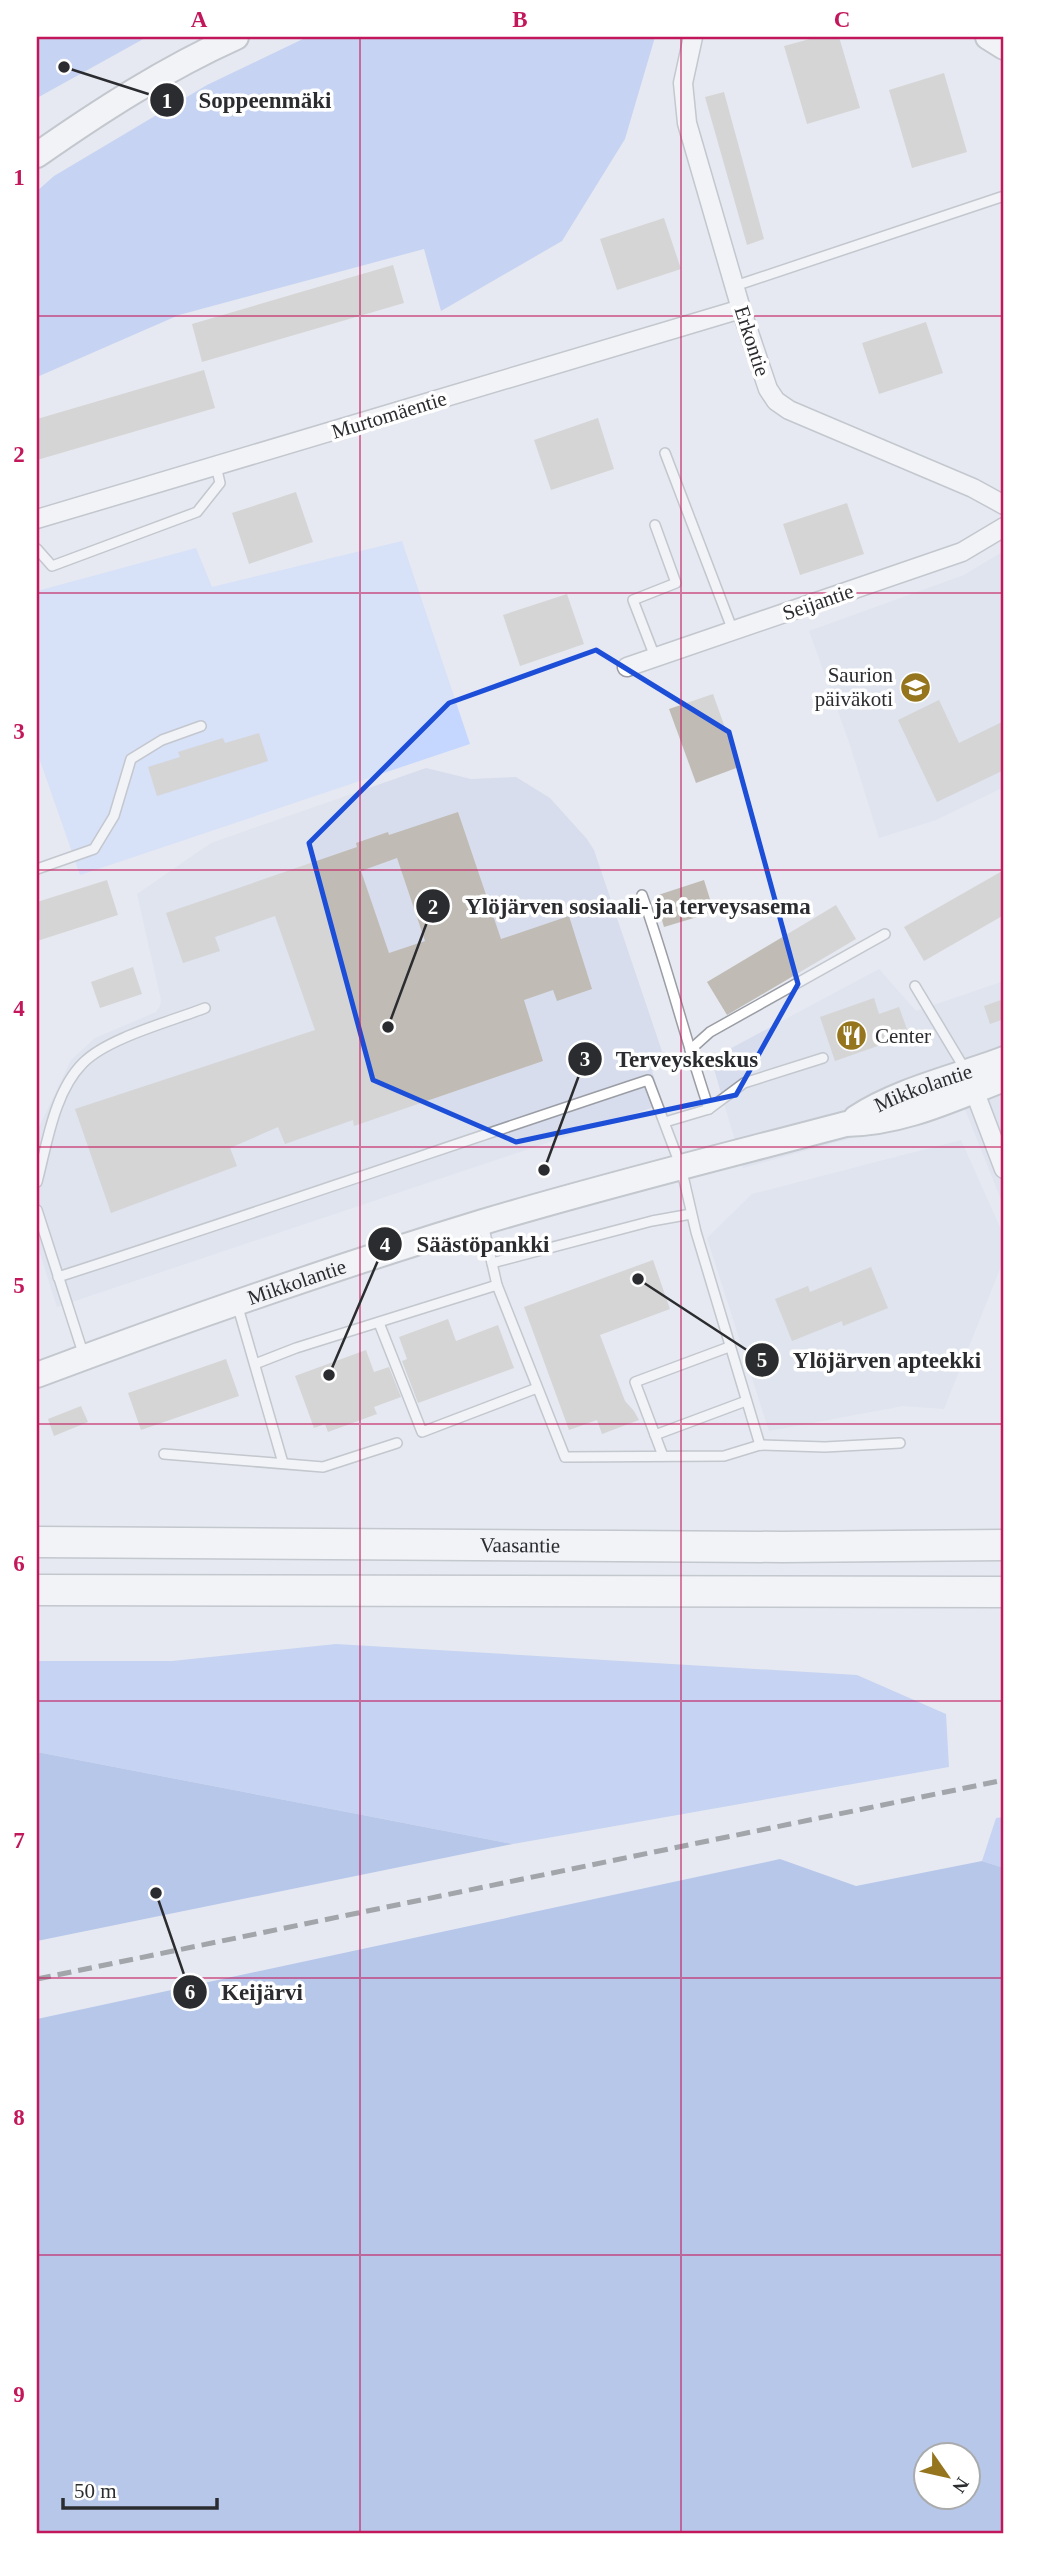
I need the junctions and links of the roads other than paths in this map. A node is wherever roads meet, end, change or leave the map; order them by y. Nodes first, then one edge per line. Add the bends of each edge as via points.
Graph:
1 (236, 37) edge
2 (693, 37) edge
3 (988, 37) edge
4 (1004, 47) edge
5 (37, 155) edge
6 (1004, 196) edge
7 (735, 286) junction
8 (741, 309) junction
9 (665, 453) dead end
10 (216, 466) junction
11 (1004, 505) edge
12 (37, 519) edge
13 (655, 525) dead end
14 (1004, 527) edge
15 (37, 549) edge
16 (733, 631) junction
17 (654, 657) junction
18 (627, 667) dead end
19 (201, 726) dead end
20 (37, 869) edge
21 (642, 895) dead end
22 (885, 934) dead end
23 (915, 986) dead end
24 (205, 1008) dead end
25 (690, 1050) junction
26 (823, 1058) dead end
27 (1004, 1059) edge
28 (1004, 1079) edge
29 (971, 1081) junction
30 (709, 1109) junction
31 (665, 1122) junction
32 (681, 1167) junction
33 (1004, 1169) edge
34 (37, 1182) edge
35 (37, 1210) edge
36 (691, 1214) junction
37 (482, 1222) junction
38 (492, 1263) junction
39 (58, 1277) junction
40 (497, 1285) junction
41 (237, 1302) junction
42 (379, 1323) junction
43 (729, 1347) junction
44 (84, 1357) junction
45 (255, 1364) junction
46 (37, 1375) edge
47 (537, 1388) junction
48 (746, 1401) junction
49 (654, 1435) junction
50 (397, 1443) dead end
51 (900, 1443) dead end
52 (760, 1445) junction
53 (164, 1454) dead end
54 (663, 1456) junction
55 (283, 1463) junction
56 (37, 1542) edge
57 (1004, 1545) edge
58 (37, 1590) edge
59 (1004, 1592) edge

1 - 5 main road via 114,103
2 - 7 street, Erkontie via 683,99
3 - 4 main road
6 - 7 lane
7 - 8 street, Erkontie
8 - 10 street, Murtomäentie
8 - 11 street, Erkontie via 776,401
9 - 16 lane
10 - 12 street, Murtomäentie
10 - 15 lane via 220,484 197,512 52,566
13 - 17 lane via 676,583 633,600
14 - 16 street, Seijantie via 962,552
16 - 17 street, Seijantie
17 - 18 street, Seijantie
19 - 20 lane via 162,740 131,759 114,816 94,849
21 - 25 lane
22 - 25 lane via 710,1032
23 - 29 lane
24 - 34 lane via 111,1044 83,1062 61,1098
25 - 30 lane
26 - 30 lane via 744,1083
27 - 29 main road, Mikkolantie
28 - 29 main road, Mikkolantie
29 - 32 main road, Mikkolantie via 929,1085 846,1124
29 - 33 street
30 - 31 lane
31 - 32 lane
31 - 39 lane via 648,1080
32 - 36 lane
32 - 37 main road, Mikkolantie
35 - 39 lane
36 - 38 lane
36 - 43 lane
37 - 38 lane
37 - 41 main road, Mikkolantie
38 - 40 lane
39 - 44 lane
40 - 42 lane
40 - 47 lane
41 - 44 main road, Mikkolantie
41 - 45 lane
42 - 45 lane
42 - 47 lane via 422,1432
43 - 48 lane
43 - 49 lane via 635,1382
44 - 46 main road, Mikkolantie
45 - 55 lane
47 - 54 lane via 565,1457
48 - 49 lane
48 - 52 lane
49 - 54 lane
50 - 55 lane via 323,1466
51 - 52 lane
52 - 54 lane via 724,1456
53 - 55 lane
56 - 57 highway, Vaasantie via 782,1548
58 - 59 highway

